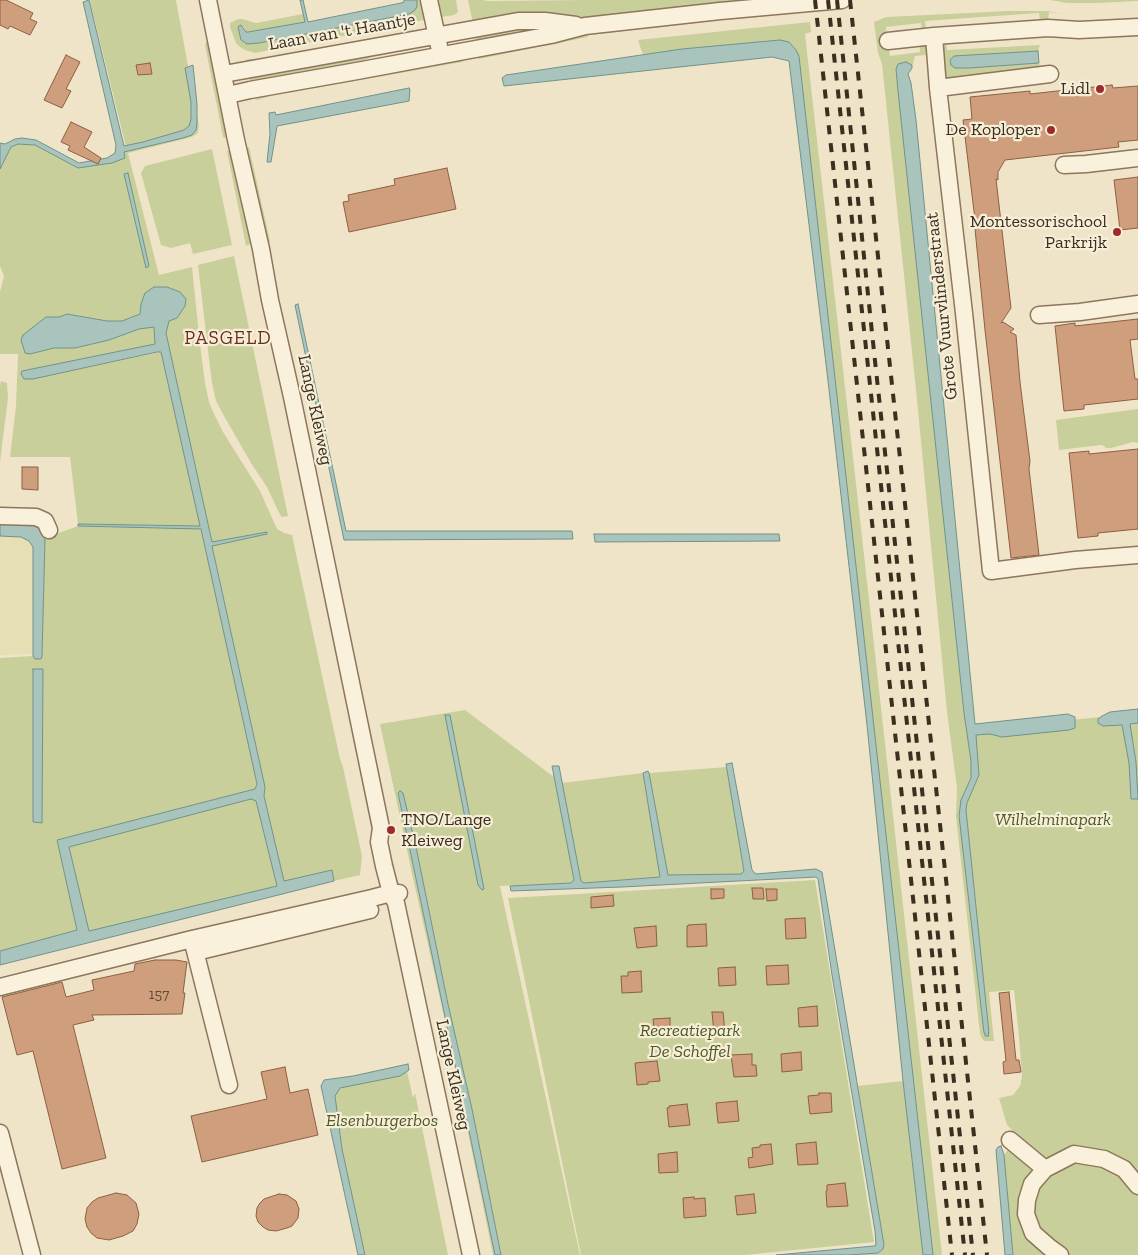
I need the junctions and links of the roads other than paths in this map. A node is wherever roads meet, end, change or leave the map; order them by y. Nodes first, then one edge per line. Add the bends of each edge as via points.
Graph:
1 (208, 0) edge
2 (429, 0) edge
3 (842, 0) edge
4 (586, 26) junction
5 (1138, 27) edge
6 (436, 36) junction
7 (934, 36) junction
8 (888, 41) dead end
9 (440, 55) junction
10 (224, 74) junction
11 (1050, 74) dead end
12 (938, 88) junction
13 (228, 95) junction
14 (1138, 158) edge
15 (1064, 165) dead end
16 (1138, 304) edge
17 (1042, 315) dead end
18 (0, 516) edge
19 (49, 530) dead end
20 (1138, 555) edge
21 (396, 896) junction
22 (194, 945) junction
23 (0, 987) edge
24 (229, 1085) dead end
25 (0, 1133) edge
26 (1010, 1140) dead end
27 (1044, 1169) junction
28 (1138, 1186) edge
29 (32, 1255) edge
30 (471, 1255) edge
31 (1060, 1255) edge

1 - 10 street, Lange Kleiweg
2 - 6 street
3 - 4 street, Laan van 't Haantje
4 - 6 street, Laan van 't Haantje via 518,21
4 - 9 street, Laan van 't Haantje
5 - 7 street via 1048,28
6 - 9 street
6 - 10 street, Laan van 't Haantje
7 - 8 street
7 - 12 street, Grote Vuurvlinderstraat
9 - 13 street, Laan van 't Haantje
10 - 13 street, Lange Kleiweg
11 - 12 street
12 - 20 street, Grote Vuurvlinderstraat via 991,571
13 - 21 street, Lange Kleiweg via 380,828 388,841
14 - 15 street
16 - 17 street
18 - 19 street via 36,517 45,521
21 - 22 street
21 - 30 street, Lange Kleiweg
22 - 23 street
22 - 24 street
25 - 29 street
26 - 27 street
27 - 28 street via 1074,1154 1104,1159 1124,1169
27 - 31 street via 1032,1184 1026,1214 1033,1233

